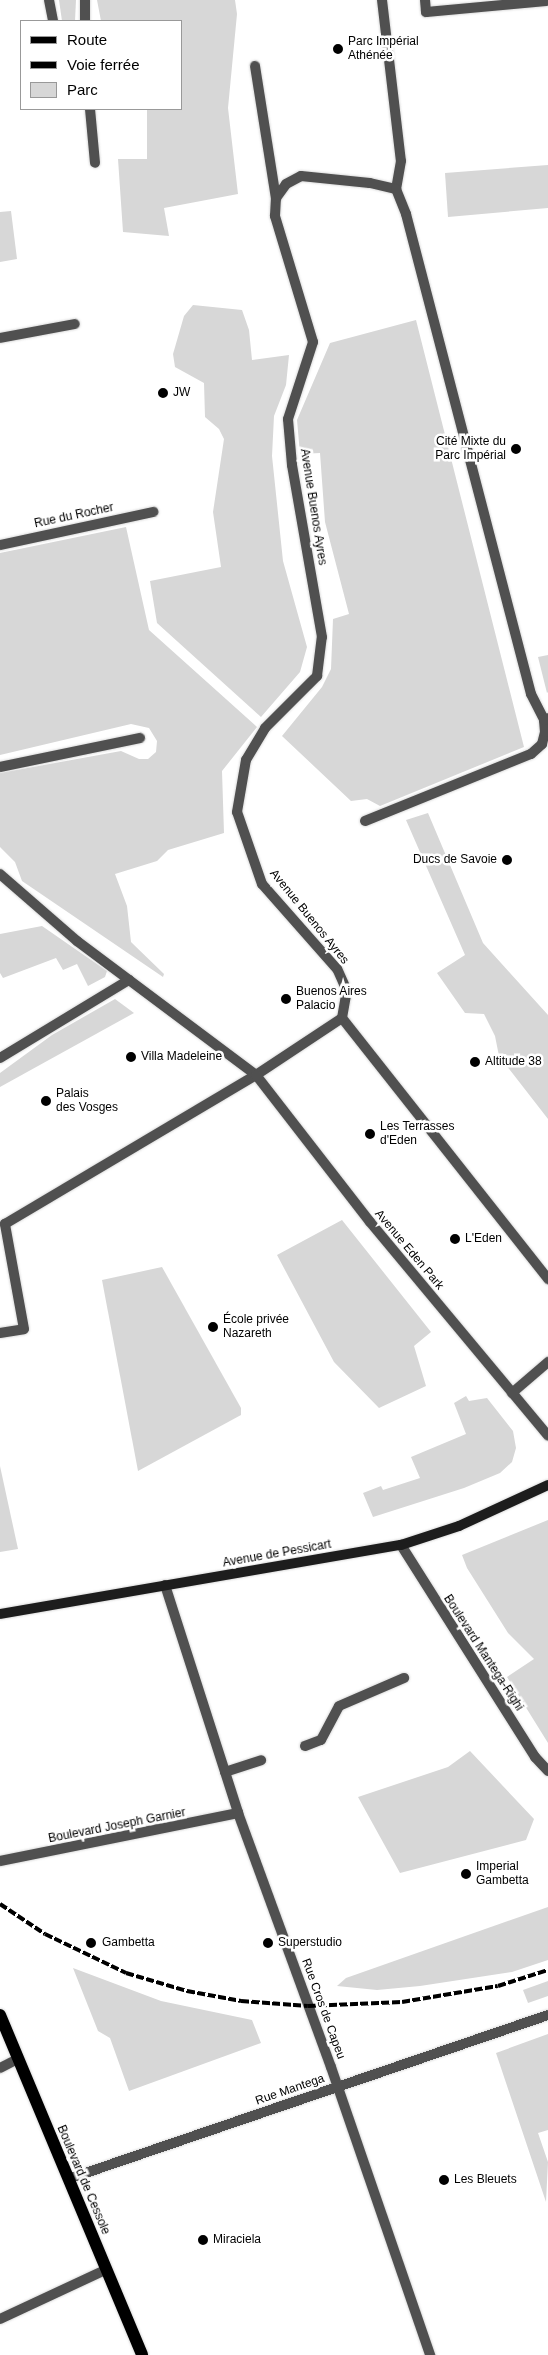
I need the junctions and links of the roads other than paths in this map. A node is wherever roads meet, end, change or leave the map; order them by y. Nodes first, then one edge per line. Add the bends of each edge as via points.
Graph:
1 (50, 0) edge
2 (85, 0) edge
3 (382, 0) edge
4 (425, 0) edge
5 (547, 1) edge
6 (53, 20) edge
7 (85, 20) edge
8 (255, 66) dead end
9 (90, 110) edge
10 (95, 163) dead end
11 (396, 189) junction
12 (276, 198) junction
13 (75, 324) dead end
14 (0, 338) edge
15 (152, 512) dead end
16 (0, 544) edge
17 (546, 719) edge
18 (140, 738) dead end
19 (0, 768) edge
20 (365, 821) dead end
21 (0, 874) edge
22 (129, 980) junction
23 (342, 1018) junction
24 (0, 1058) edge
25 (256, 1075) junction
26 (548, 1280) edge
27 (0, 1333) edge
28 (548, 1362) edge
29 (512, 1393) junction
30 (548, 1436) edge
31 (548, 1485) edge
32 (401, 1545) junction
33 (165, 1585) junction
34 (0, 1614) edge
35 (404, 1678) dead end
36 (305, 1746) dead end
37 (262, 1760) dead end
38 (548, 1771) edge
39 (225, 1772) junction
40 (238, 1812) junction
41 (0, 1861) edge
42 (0, 2015) edge
43 (548, 2015) edge
44 (18, 2060) junction
45 (0, 2068) edge
46 (338, 2086) junction
47 (68, 2179) junction
48 (105, 2270) junction
49 (0, 2319) edge
50 (142, 2355) edge
51 (430, 2355) edge

1 - 6 street
2 - 7 street
3 - 11 street via 401,160
4 - 5 street via 426,12
8 - 12 street, Avenue Buenos Ayres
9 - 10 street
11 - 12 street via 301,176 286,184
11 - 17 street via 406,214 531,694
12 - 23 street, Avenue Buenos Ayres via 275,216 313,342 288,419 292,465 322,637 317,676 265,728 246,760 237,812 262,884 337,969 347,991
13 - 14 street
15 - 16 street, Rue du Rocher
17 - 20 street via 542,744 532,754
18 - 19 street
21 - 22 street via 77,941
22 - 24 street
22 - 25 street
23 - 25 street
23 - 26 street
25 - 27 street via 5,1224 24,1328
25 - 29 street, Avenue Eden Park via 370,1222
28 - 29 street
29 - 30 street, Avenue Eden Park
31 - 32 street, Avenue de Pessicart via 459,1526
32 - 33 street, Avenue de Pessicart
32 - 38 street, Boulevard Mantega-Righi via 529,1748
33 - 34 street, Avenue de Pessicart
33 - 39 street, Rue Cros de Capeu
35 - 36 street via 339,1706 321,1740
37 - 39 street
39 - 40 street, Rue Cros de Capeu
40 - 41 street, Boulevard Joseph Garnier
40 - 46 street, Rue Cros de Capeu
42 - 44 main road, Boulevard de Cessole
43 - 46 street, Rue Mantega
44 - 45 street
44 - 47 main road, Boulevard de Cessole
46 - 47 street, Rue Mantega
46 - 51 street, Rue Cros de Capeu
47 - 48 main road, Boulevard de Cessole
48 - 49 street
48 - 50 main road, Boulevard de Cessole

